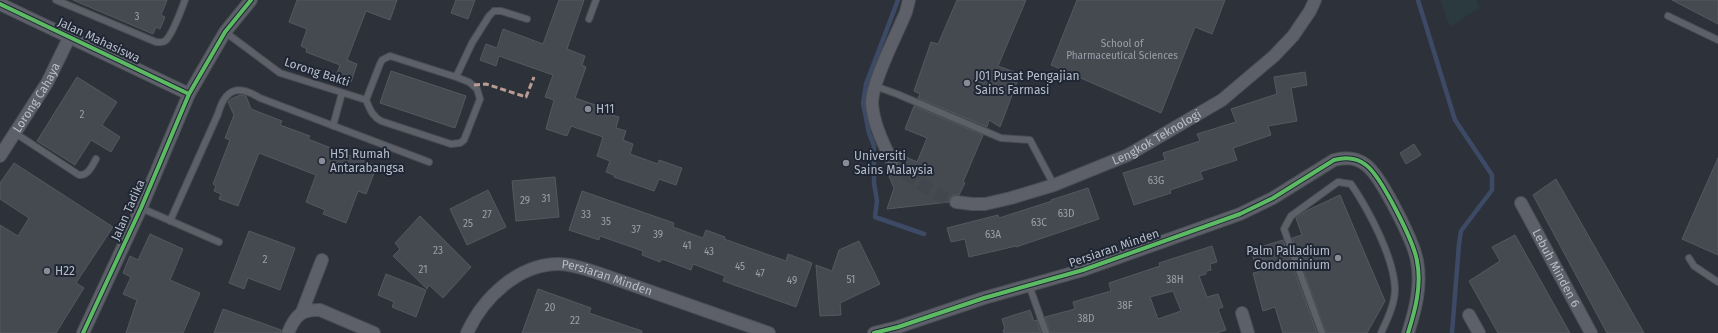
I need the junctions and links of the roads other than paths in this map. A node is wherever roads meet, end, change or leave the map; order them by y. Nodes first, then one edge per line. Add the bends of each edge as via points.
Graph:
1 (56, 0) edge
2 (184, 0) edge
3 (251, 0) edge
4 (596, 0) edge
5 (909, 0) edge
6 (1315, 0) edge
7 (0, 4) edge
8 (1668, 16) dead end
9 (527, 19) dead end
10 (589, 19) dead end
11 (225, 32) junction
12 (69, 38) junction
13 (1718, 40) edge
14 (456, 77) junction
15 (875, 86) junction
16 (342, 93) junction
17 (189, 94) junction
18 (366, 100) junction
19 (333, 126) junction
20 (15, 133) junction
21 (0, 156) edge
22 (96, 159) dead end
23 (892, 161) tunnel mouth
24 (429, 162) dead end
25 (1054, 185) junction
26 (956, 202) tunnel mouth
27 (1521, 203) dead end
28 (141, 208) junction
29 (170, 221) junction
30 (219, 242) dead end
31 (1689, 258) dead end
32 (322, 260) dead end
33 (1718, 282) edge
34 (1029, 285) junction
35 (302, 312) junction
36 (1242, 313) dead end
37 (1469, 315) dead end
38 (899, 330) edge
39 (83, 333) edge
40 (288, 333) edge
41 (374, 333) edge
42 (467, 333) edge
43 (769, 333) edge
44 (874, 333) edge
45 (1046, 333) edge
46 (1248, 333) edge
47 (1322, 333) edge
48 (1381, 333) edge
49 (1408, 333) edge
50 (1479, 333) edge
51 (1591, 333) edge

1 - 2 lane via 156,42 164,42 169,36
3 - 11 street, Jalan Tadika
4 - 10 lane
5 - 15 street
6 - 25 street, Lengkok Teknologi via 1293,36 1274,56 1222,100 1128,155
7 - 12 street, Jalan Mahasiswa
8 - 13 lane
9 - 14 lane via 501,11 491,13 472,43
11 - 16 lane, Lorong Bakti via 280,73
11 - 17 street, Jalan Tadika
12 - 17 street, Jalan Mahasiswa
12 - 20 street, Lorong Cahaya via 47,83
14 - 18 lane via 395,57 386,57 380,64
14 - 18 lane via 474,85 478,89 480,100 466,136 460,143 455,144 381,121 370,112
15 - 23 street via 872,104 884,146
15 - 25 lane via 1001,138 1030,140
16 - 18 lane, Lorong Bakti
16 - 19 lane
17 - 28 street, Jalan Tadika
19 - 24 lane
19 - 29 lane via 260,98 249,91 241,89 226,96
20 - 21 street, Lorong Cahaya
20 - 22 lane via 79,175 87,174
25 - 26 street, Lengkok Teknologi via 985,204
27 - 51 street, Lebuh Minden 6
28 - 29 lane
28 - 39 street, Jalan Tadika
29 - 30 lane
31 - 33 lane via 1694,266
32 - 35 street
34 - 38 street, Persiaran Minden via 984,298
34 - 45 lane
34 - 49 street, Persiaran Minden via 1083,270 1240,214 1272,198 1334,160 1350,158 1367,165 1376,176 1415,251 1418,294
35 - 40 street
35 - 41 street via 320,310
36 - 46 street
37 - 50 street
38 - 44 street, Persiaran Minden
42 - 43 street, Persiaran Minden via 479,312 502,287 528,271 559,264 598,273
47 - 48 lane via 1284,229 1291,216 1338,182 1351,184 1358,195 1380,234 1393,272 1395,290 1390,312

